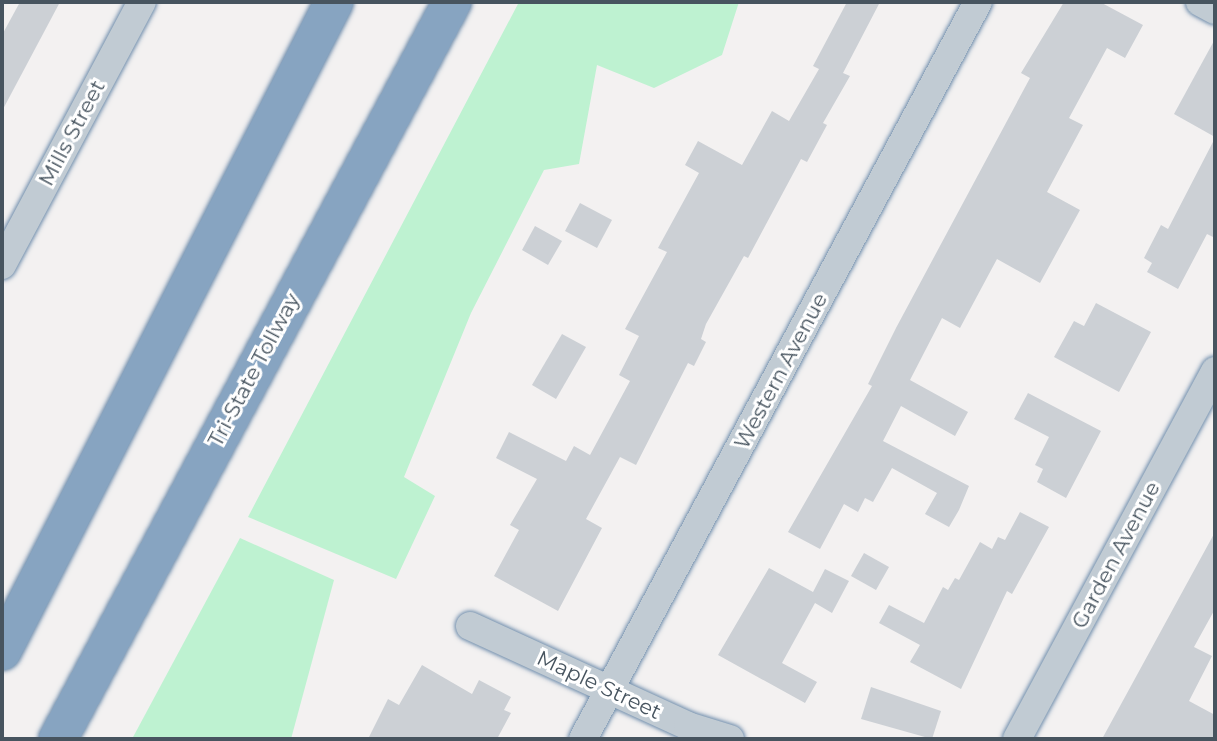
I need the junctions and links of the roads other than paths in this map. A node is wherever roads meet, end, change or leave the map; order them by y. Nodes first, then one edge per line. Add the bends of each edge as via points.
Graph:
1 (142, 2) edge
2 (314, 2) edge
3 (334, 2) edge
4 (453, 2) edge
5 (978, 2) edge
6 (1200, 2) edge
7 (1215, 10) edge
8 (279, 110) junction
9 (2, 265) edge
10 (1215, 371) edge
11 (470, 626) dead end
12 (2, 651) edge
13 (610, 690) junction
14 (58, 739) edge
15 (583, 739) edge
16 (730, 739) edge
17 (1017, 739) edge

1 - 9 street, Mills Street
2 - 8 highway via 295,47
3 - 8 highway
4 - 14 highway, Tri-State Tollway
5 - 13 street, Western Avenue
6 - 7 street
8 - 12 highway
10 - 17 street, Garden Avenue
11 - 13 street, Maple Street
13 - 15 street, Western Avenue
13 - 16 street, Maple Street via 688,726

